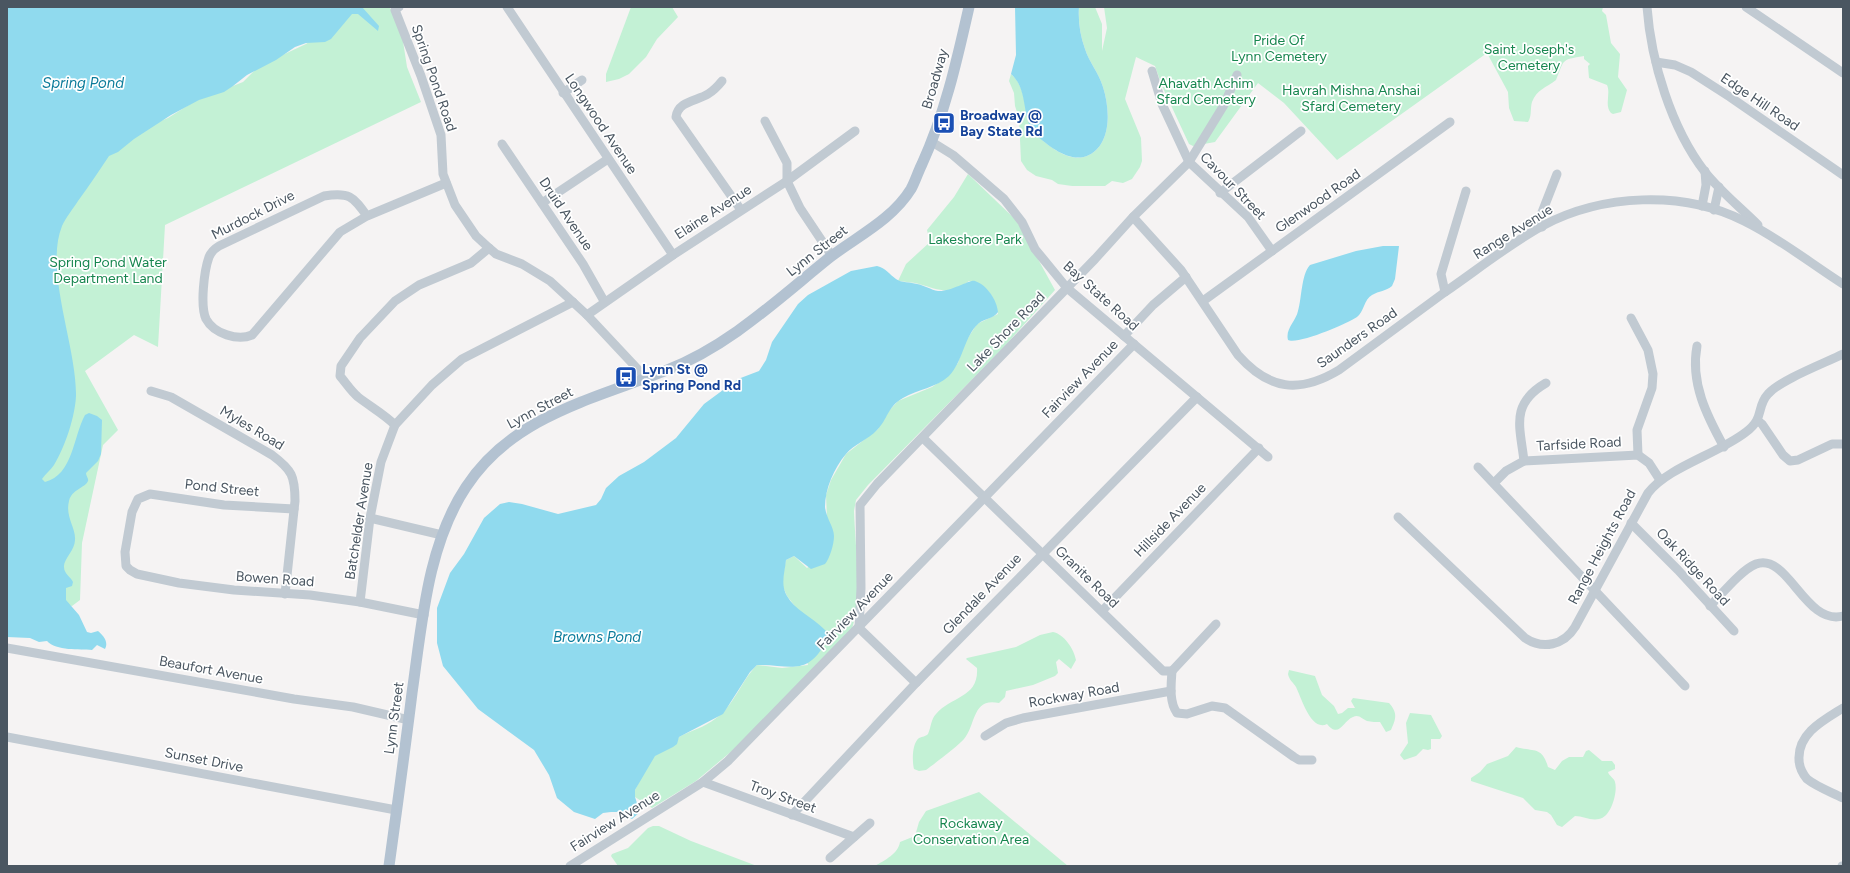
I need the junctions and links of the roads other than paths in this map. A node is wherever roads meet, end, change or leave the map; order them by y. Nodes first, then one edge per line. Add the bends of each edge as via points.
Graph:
1 (506, 7) edge
2 (969, 7) edge
3 (1647, 7) edge
4 (1746, 7) edge
5 (397, 9) edge
6 (1656, 62) junction
7 (1152, 71) dead end
8 (1843, 73) edge
9 (1237, 75) dead end
10 (582, 80) dead end
11 (722, 82) dead end
12 (563, 93) junction
13 (765, 121) dead end
14 (1450, 122) dead end
15 (854, 131) dead end
16 (1301, 131) dead end
17 (932, 142) junction
18 (502, 144) dead end
19 (925, 157) joint
20 (608, 159) junction
21 (1189, 162) junction
22 (1704, 171) junction
23 (1557, 174) dead end
24 (1843, 175) edge
25 (787, 181) junction
26 (446, 182) junction
27 (1719, 187) junction
28 (1466, 191) dead end
29 (1220, 192) junction
30 (542, 203) junction
31 (1702, 206) junction
32 (741, 210) junction
33 (1714, 210) junction
34 (367, 216) junction
35 (1133, 217) junction
36 (1542, 227) junction
37 (1767, 233) junction
38 (489, 248) junction
39 (1272, 251) junction
40 (673, 255) junction
41 (832, 256) junction
42 (1186, 277) junction
43 (1843, 284) edge
44 (1067, 288) junction
45 (1444, 292) junction
46 (604, 301) junction
47 (1203, 301) junction
48 (573, 302) junction
49 (587, 315) junction
50 (1631, 318) dead end
51 (1124, 336) junction
52 (1134, 344) junction
53 (1697, 346) dead end
54 (1843, 354) edge
55 (646, 378) junction
56 (1546, 383) dead end
57 (151, 391) dead end
58 (1197, 397) junction
59 (1758, 421) junction
60 (395, 425) junction
61 (923, 438) junction
62 (1843, 444) edge
63 (1724, 447) junction
64 (1259, 448) junction
65 (1638, 455) junction
66 (1268, 457) dead end
67 (1524, 461) junction
68 (1478, 467) dead end
69 (1660, 480) junction
70 (1494, 483) junction
71 (984, 497) junction
72 (294, 509) junction
73 (1398, 516) dead end
74 (370, 518) junction
75 (1631, 523) junction
76 (442, 535) junction
77 (1042, 553) junction
78 (126, 566) joint
79 (1594, 591) junction
80 (285, 594) junction
81 (360, 602) junction
82 (1710, 606) junction
83 (1102, 611) junction
84 (424, 615) junction
85 (1843, 616) edge
86 (1216, 624) dead end
87 (859, 628) junction
88 (1734, 631) dead end
89 (7, 648) edge
90 (1172, 672) junction
91 (916, 683) junction
92 (1685, 686) dead end
93 (1171, 691) junction
94 (1843, 708) edge
95 (409, 720) junction
96 (984, 736) dead end
97 (7, 738) edge
98 (1312, 760) dead end
99 (703, 782) junction
100 (1843, 798) edge
101 (396, 810) junction
102 (792, 815) junction
103 (870, 823) dead end
104 (854, 837) junction
105 (830, 858) dead end
106 (389, 866) edge
107 (570, 866) edge

1 - 12 street, Longwood Avenue
2 - 17 main road, Broadway via 956,63
3 - 6 street via 1649,33
4 - 8 street
5 - 26 street, Spring Pond Road via 441,135 443,174
6 - 22 street via 1666,99
6 - 24 street, Edge Hill Road via 1675,64 1691,72
7 - 21 street, Cavour Street via 1162,104
9 - 21 street, Lake Shore Road via 1224,105
10 - 12 street
11 - 32 street via 709,94 681,106 676,114 679,122
12 - 20 street, Longwood Avenue
13 - 25 street via 787,163
14 - 39 street, Glenwood Road
15 - 25 street, Elaine Avenue
16 - 29 street
17 - 19 main road, Broadway
17 - 44 street, Bay State Road via 953,155 1004,199 1022,222 1035,249
18 - 30 street, Druid Avenue
19 - 41 main road, Lynn Street via 910,190 895,207 881,221
20 - 30 street
20 - 40 street, Longwood Avenue
21 - 29 street, Cavour Street
21 - 35 street, Lake Shore Road
22 - 27 street
22 - 31 street via 1706,185
23 - 36 street via 1541,215
25 - 32 street, Elaine Avenue
25 - 41 street via 800,208
26 - 34 street, Murdock Drive
26 - 38 street, Spring Pond Road via 455,205 476,236
27 - 33 street
27 - 37 street
28 - 45 street via 1441,274
29 - 39 street, Cavour Street via 1248,217
30 - 46 street, Druid Avenue via 583,264
31 - 33 street, Range Avenue
31 - 36 street, Range Avenue via 1656,200 1614,203 1571,214
32 - 40 street, Elaine Avenue
33 - 37 street, Range Avenue
34 - 34 street, Murdock Drive via 340,232 252,335 245,338 232,337 206,319 203,302 207,265 211,252 219,246 324,196 351,196 356,199
35 - 42 street, Saunders Road
35 - 44 street, Lake Shore Road
36 - 45 street, Range Avenue
37 - 43 street, Range Avenue
38 - 48 street, Spring Pond Road via 550,281
38 - 60 street via 471,263 419,285 395,301 360,338 341,366 340,376 350,388
39 - 47 street, Glenwood Road
40 - 46 street, Elaine Avenue
41 - 55 main road, Lynn Street via 708,352
42 - 47 street, Saunders Road
42 - 51 street via 1153,305
44 - 51 street, Bay State Road
44 - 61 street, Lake Shore Road
45 - 47 street, Saunders Road via 1340,370 1311,384 1296,386 1270,381 1248,366
46 - 49 street, Elaine Avenue
48 - 49 street, Spring Pond Road
48 - 60 street, Batchelder Avenue via 462,359 432,385
49 - 55 street, Spring Pond Road
50 - 65 street via 1648,350 1653,374 1652,388 1637,430
51 - 52 street, Bay State Road
52 - 58 street, Bay State Road
52 - 71 street, Fairview Avenue
53 - 63 street via 1695,364 1699,390 1709,420
54 - 59 street via 1773,389 1763,400
55 - 76 main road, Lynn Street via 562,409 521,431 489,457 467,485
56 - 67 street via 1530,394 1520,412
57 - 72 street, Myles Road via 171,397 272,455 288,467 294,479
58 - 64 street, Bay State Road
58 - 77 street, Glendale Avenue
59 - 62 street via 1766,428 1783,455 1790,460 1800,460 1832,444
59 - 63 street, Range Heights Road via 1747,432
60 - 74 street, Batchelder Avenue via 381,462
61 - 71 street, Granite Road
61 - 87 street, Lake Shore Road via 877,484 860,505
63 - 69 street, Range Heights Road
64 - 66 street, Bay State Road
64 - 83 street, Hillside Avenue
65 - 67 street, Tarfside Road
65 - 69 street, Tarfside Road via 1649,463
67 - 70 street, Tarfside Road via 1506,470
68 - 70 street
69 - 75 street, Range Heights Road via 1648,492
70 - 79 street
71 - 77 street, Granite Road
71 - 87 street, Fairview Avenue
72 - 78 street, Pond Street via 224,505 156,494 148,495 138,499 132,512 125,552
72 - 80 street, Myles Road
73 - 79 street, Range Heights Road via 1522,636 1536,643 1555,644 1568,636
74 - 76 street
74 - 81 street, Batchelder Avenue
75 - 79 street, Range Heights Road
75 - 82 street, Oak Ridge Road
76 - 84 main road, Lynn Street via 431,574
77 - 83 street, Granite Road
77 - 91 street, Glendale Avenue
78 - 80 street, Bowen Road via 137,574 179,583
79 - 92 street
80 - 81 street, Bowen Road
81 - 84 street, Bowen Road
82 - 85 street via 1747,570 1755,564 1764,564 1780,571 1821,613 1833,617
82 - 88 street, Oak Ridge Road
83 - 90 street, Granite Road via 1163,671
84 - 95 main road, Lynn Street
86 - 90 street
87 - 91 street
87 - 99 street, Fairview Avenue via 728,761
89 - 95 street, Beaufort Avenue via 354,708
90 - 93 street
91 - 102 street, Glendale Avenue
93 - 96 street, Rockway Road via 1024,718 1006,723
93 - 98 street via 1177,713 1182,715 1206,707 1231,711 1294,757 1299,760
94 - 100 street via 1812,729 1803,741 1799,754 1800,768 1807,778
95 - 101 main road, Lynn Street
97 - 101 street, Sunset Drive
99 - 102 street, Troy Street
99 - 107 street, Fairview Avenue
101 - 106 main road, Lynn Street
102 - 104 street, Troy Street
103 - 104 street
104 - 105 street

